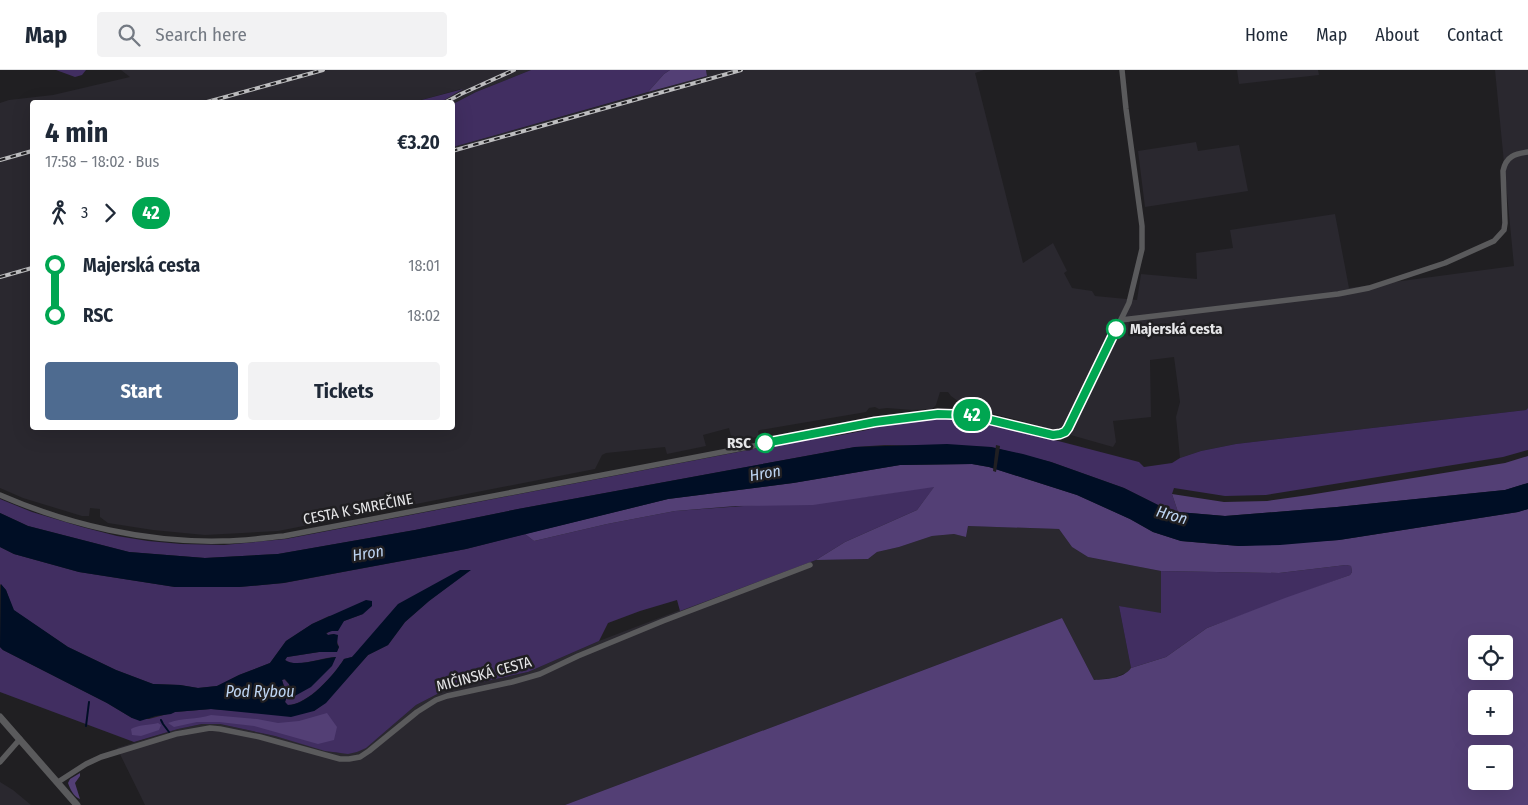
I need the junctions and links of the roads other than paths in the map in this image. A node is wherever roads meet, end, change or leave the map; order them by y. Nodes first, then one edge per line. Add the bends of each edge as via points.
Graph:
1 (1122, 70) edge
2 (1528, 152) edge
3 (1121, 320) junction
4 (0, 495) edge
5 (810, 565) dead end
6 (0, 717) edge
7 (20, 739) junction
8 (0, 762) edge
9 (58, 782) junction
10 (77, 805) edge

1 - 3 street via 1143,242 1132,298
2 - 3 street via 1512,156 1504,164 1504,230 1494,241 1480,248 1369,288
3 - 4 street, CESTA K SMREČINE via 1068,428 1060,434 1047,434 970,415 938,414 875,422 284,536 224,541 134,535 54,515
5 - 9 street, MIČINSKÁ CESTA via 663,621 534,676 436,700 379,743 350,759 210,728 176,734 101,757
6 - 7 street
7 - 8 street
7 - 9 street
9 - 10 street

